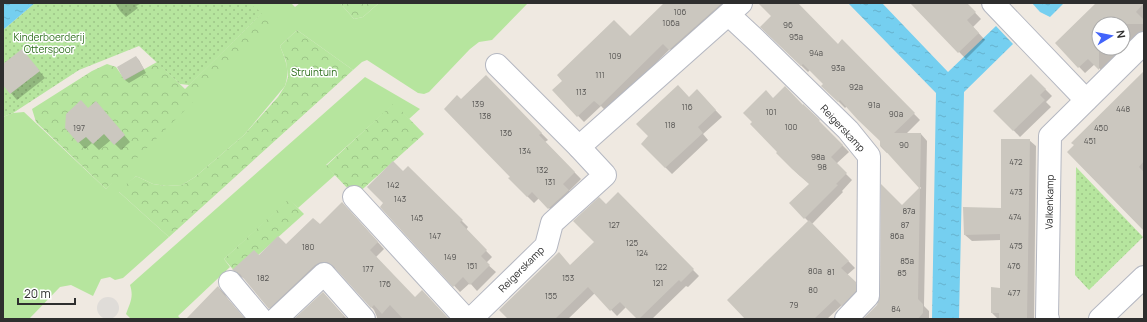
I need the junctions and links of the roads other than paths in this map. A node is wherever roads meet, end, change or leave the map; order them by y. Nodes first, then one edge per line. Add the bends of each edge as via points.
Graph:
1 (993, 3) edge
2 (735, 9) edge
3 (1144, 43) edge
4 (497, 65) dead end
5 (1086, 100) junction
6 (579, 146) junction
7 (354, 197) dead end
8 (1144, 277) edge
9 (230, 282) dead end
10 (261, 319) edge
11 (276, 319) edge
12 (364, 319) edge
13 (466, 319) edge
14 (471, 319) edge
15 (846, 319) edge
16 (1048, 319) edge
17 (1100, 319) edge

1 - 5 street
2 - 6 street, Reigerskamp
2 - 15 street, Reigerskamp via 759,43 848,130 868,156 868,296
3 - 5 street, Valkenkamp
4 - 6 street, Reigerskamp
5 - 16 street, Valkenkamp via 1050,136
6 - 14 street, Reigerskamp via 605,175 552,223 546,246
7 - 13 street
8 - 17 street
9 - 10 street
11 - 12 street via 324,274

